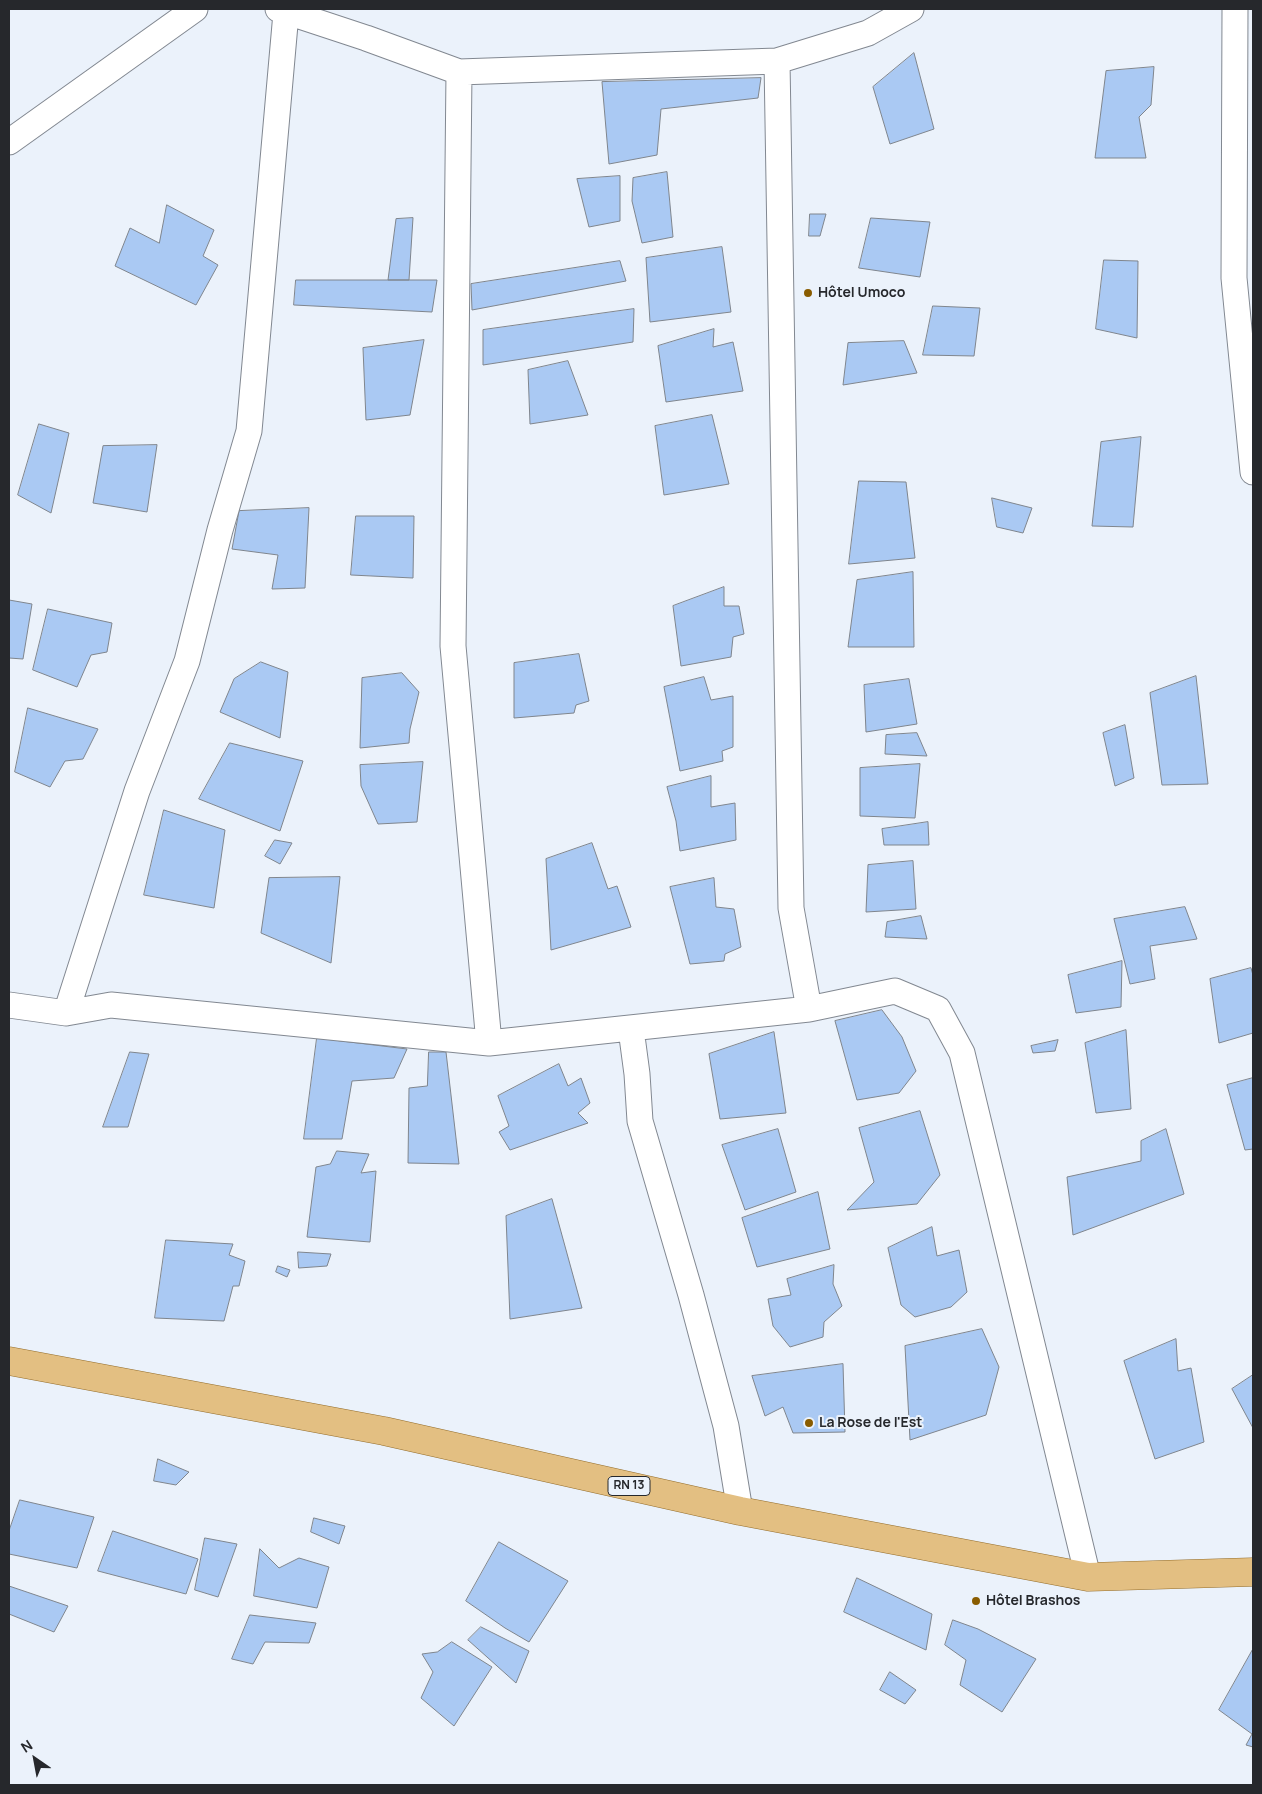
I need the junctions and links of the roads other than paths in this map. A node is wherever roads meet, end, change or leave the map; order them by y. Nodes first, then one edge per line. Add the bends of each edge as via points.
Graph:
1 (195, 9) edge
2 (911, 9) edge
3 (1236, 9) edge
4 (282, 11) edge
5 (777, 61) junction
6 (459, 72) junction
7 (9, 142) edge
8 (1253, 472) edge
9 (9, 1006) edge
10 (809, 1009) junction
11 (66, 1013) junction
12 (631, 1028) junction
13 (489, 1043) junction
14 (9, 1361) edge
15 (740, 1511) junction
16 (1253, 1572) edge
17 (1088, 1577) junction

1 - 7 street
2 - 5 street via 868,33
3 - 8 street via 1234,278
4 - 6 street
4 - 11 street via 249,431 187,661 137,792
5 - 6 street
5 - 10 street via 791,908
6 - 13 street via 453,646
9 - 11 street
10 - 12 street
10 - 17 street via 895,991 938,1009 962,1053
11 - 13 street via 111,1005
12 - 13 street
12 - 15 street via 640,1121 726,1426
14 - 15 main road, RN 13 via 384,1431
15 - 17 main road, RN 13
16 - 17 main road, RN 13

